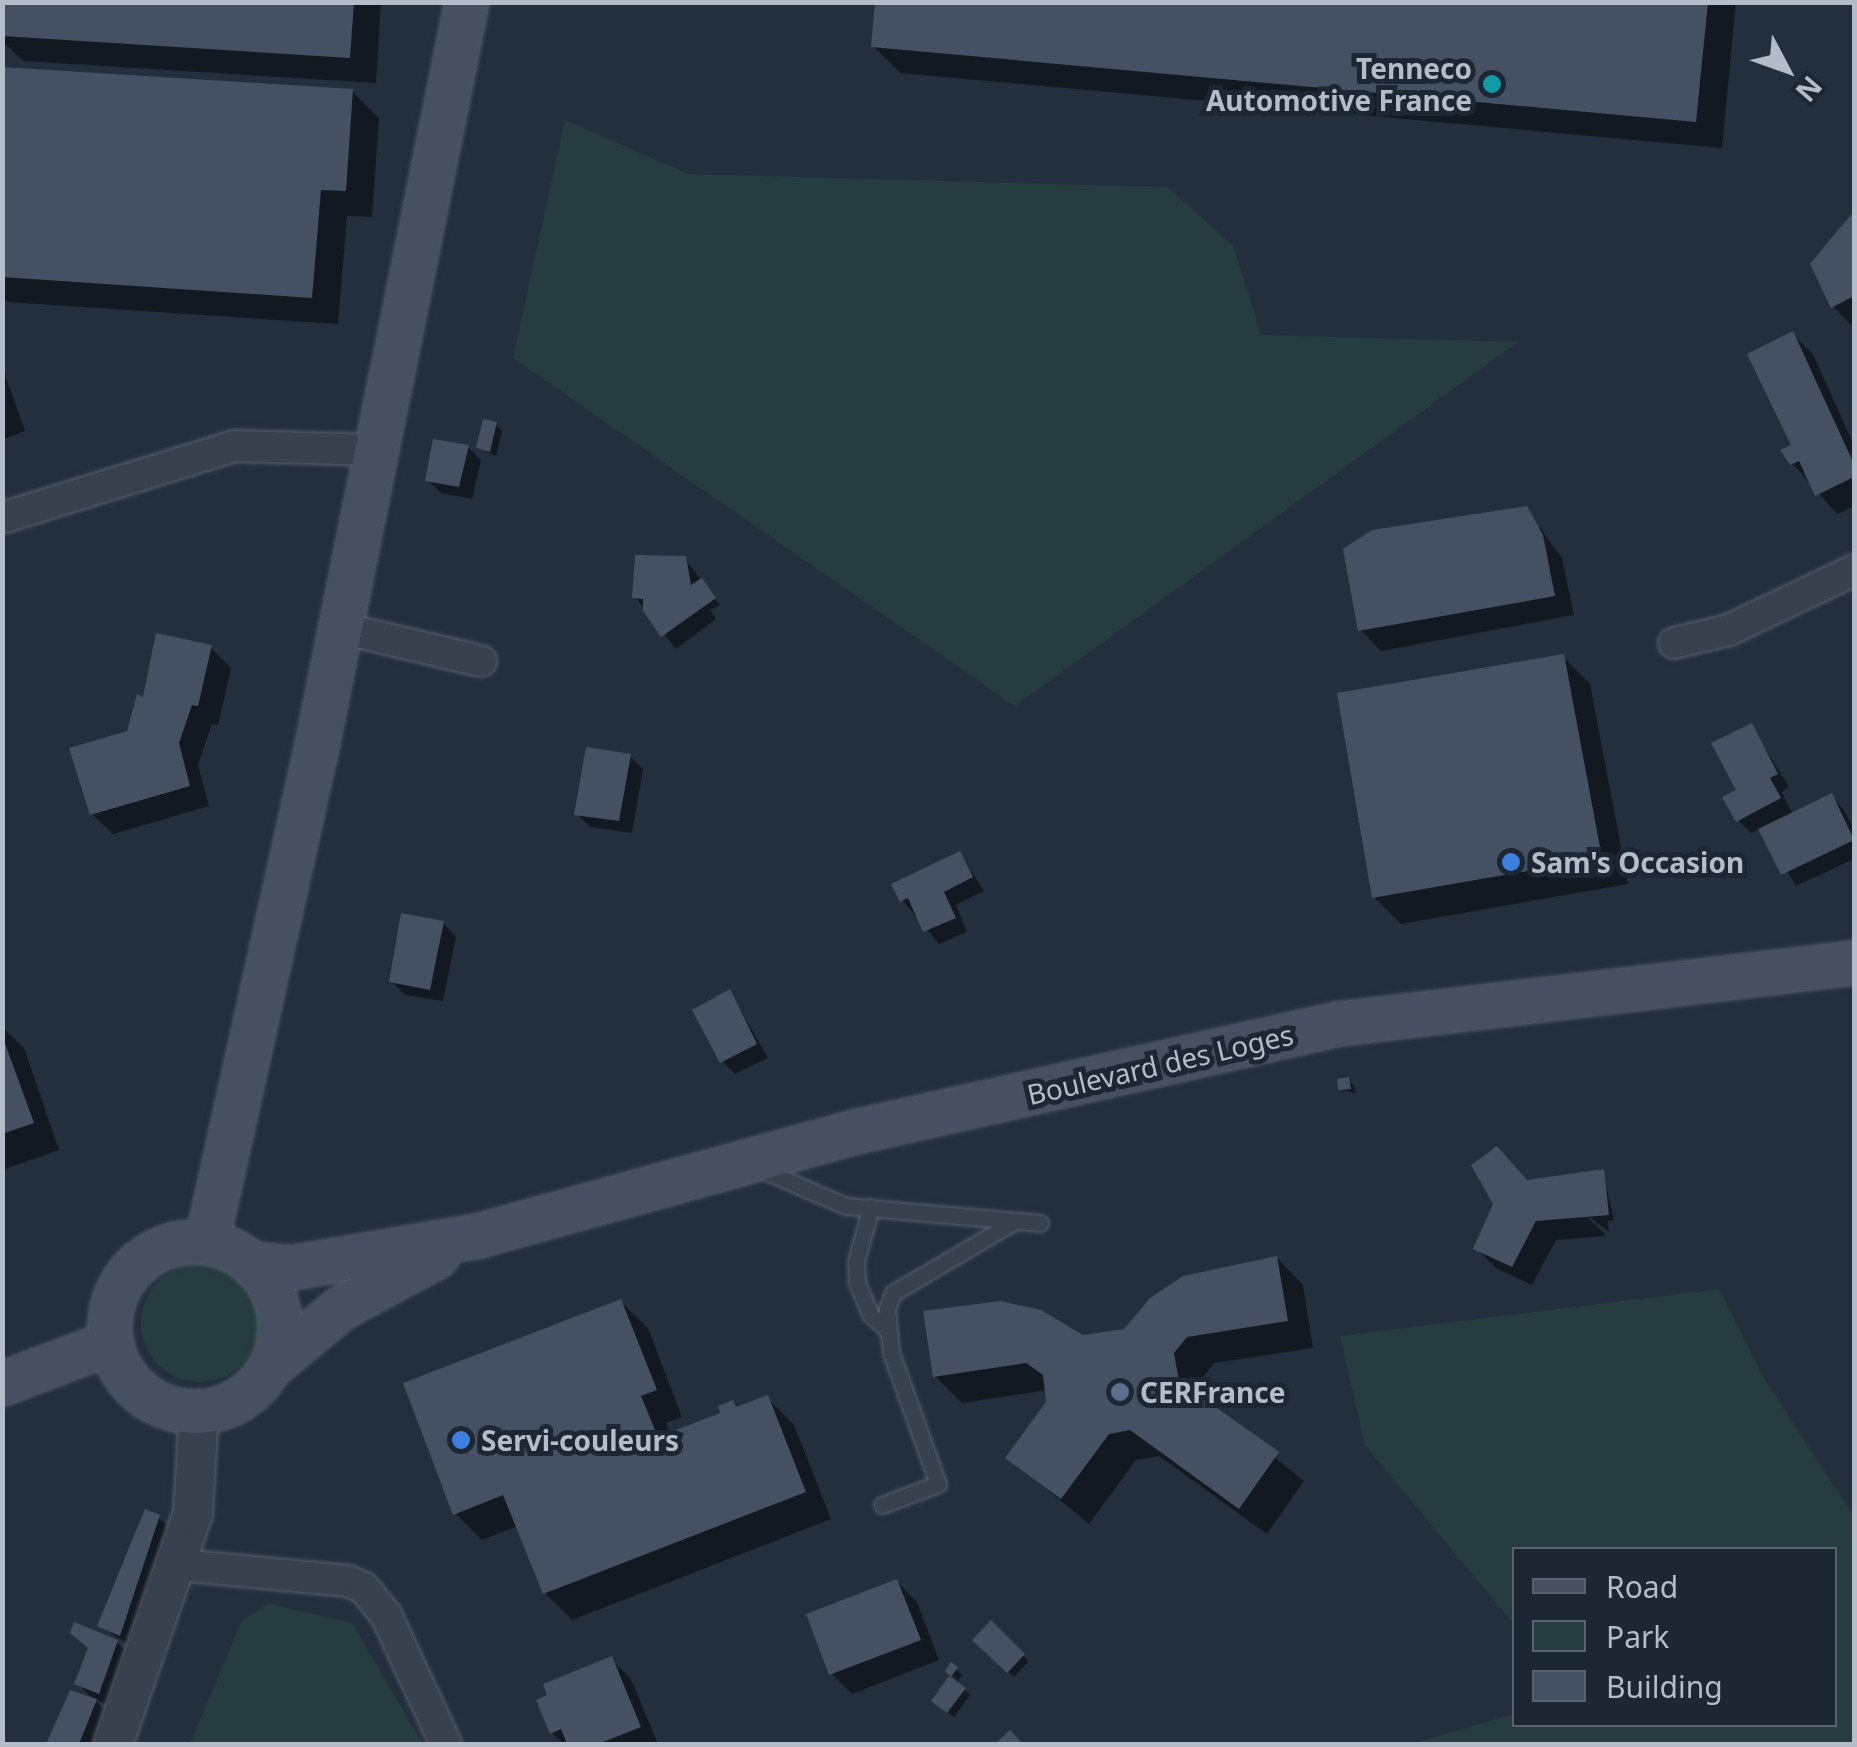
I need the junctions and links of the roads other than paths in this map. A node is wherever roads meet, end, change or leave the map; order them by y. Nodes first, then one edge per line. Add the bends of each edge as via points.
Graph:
1 (466, 2) edge
2 (377, 450) junction
3 (2, 518) edge
4 (1854, 570) edge
5 (341, 628) junction
6 (1674, 643) dead end
7 (481, 662) dead end
8 (1854, 962) edge
9 (744, 1160) junction
10 (871, 1208) junction
11 (1012, 1223) junction
12 (1040, 1223) dead end
13 (478, 1236) junction
14 (207, 1242) junction
15 (253, 1264) junction
16 (888, 1330) junction
17 (110, 1344) junction
18 (271, 1367) junction
19 (2, 1384) edge
20 (199, 1413) junction
21 (882, 1505) dead end
22 (179, 1565) junction
23 (113, 1744) edge
24 (446, 1744) edge

1 - 2 main road
2 - 3 street via 234,446
2 - 5 main road
4 - 6 street via 1728,630
5 - 7 street
5 - 14 main road
8 - 9 main road, Boulevard des Loges via 1339,1024
9 - 10 lane via 806,1191
9 - 13 main road, Boulevard des Loges
10 - 11 lane
10 - 16 lane via 856,1261 858,1282 870,1314
11 - 12 lane
11 - 16 lane via 893,1293
13 - 15 main road, Boulevard des Loges via 305,1266
13 - 18 main road, Boulevard des Loges via 340,1309
14 - 15 main road
14 - 17 main road via 180,1243 133,1268 117,1290
15 - 18 main road via 277,1302 278,1346
16 - 21 lane via 938,1484
17 - 19 main road
17 - 20 main road via 132,1386 152,1402
18 - 20 main road via 253,1390
20 - 22 street via 193,1512
22 - 23 street
22 - 24 street via 364,1588 386,1614

